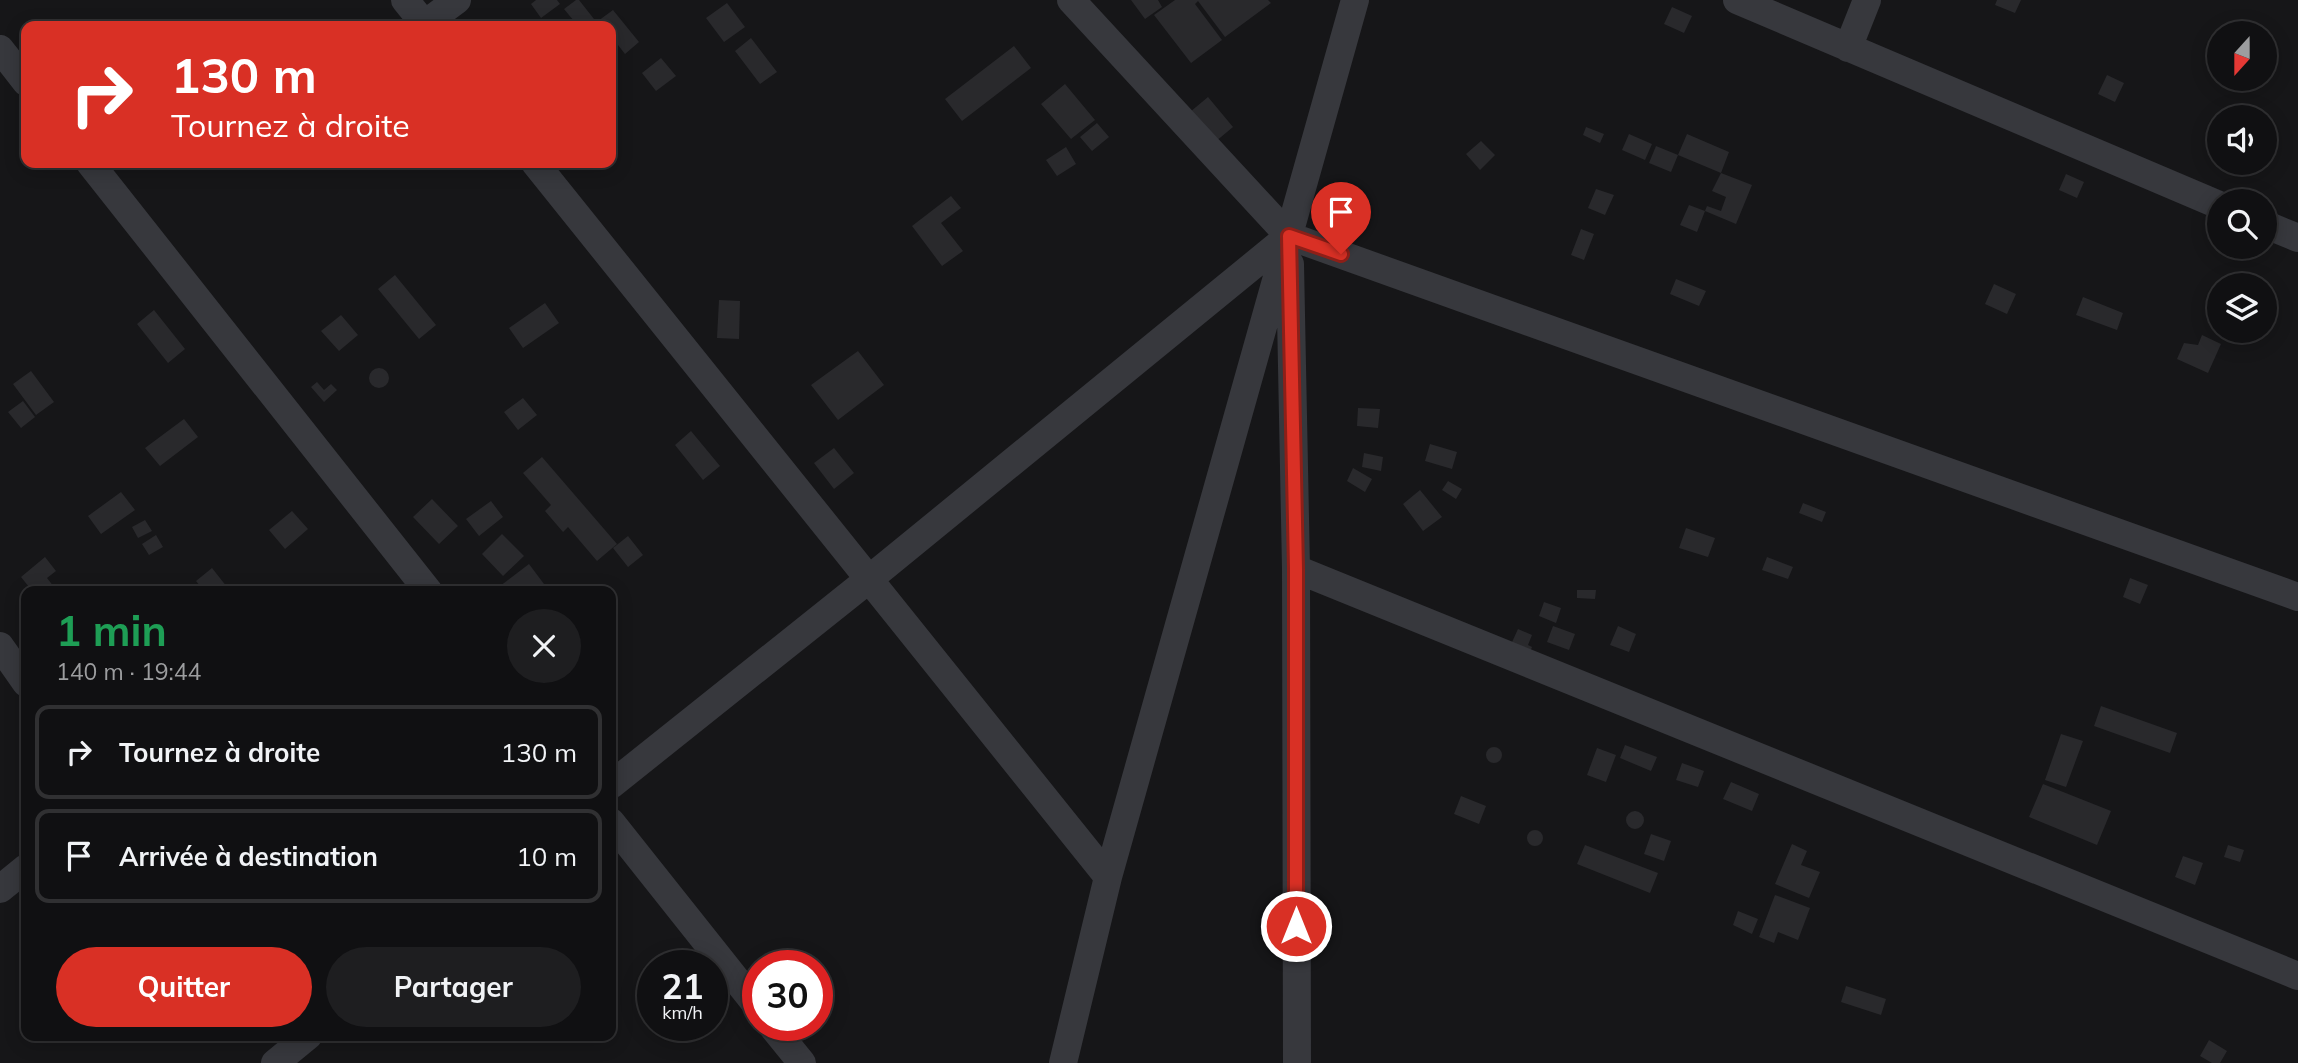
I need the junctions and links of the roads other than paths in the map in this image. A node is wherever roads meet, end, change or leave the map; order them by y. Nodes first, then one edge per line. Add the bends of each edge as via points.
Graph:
1 (405, 0) edge
2 (457, 0) edge
3 (1071, 0) edge
4 (1355, 0) edge
5 (1737, 0) edge
6 (1867, 0) edge
7 (420, 21) edge
8 (430, 21) edge
9 (1848, 48) junction
10 (0, 49) edge
11 (21, 76) edge
12 (94, 168) edge
13 (539, 168) edge
14 (2207, 200) edge
15 (2277, 229) edge
16 (1289, 236) junction
17 (2298, 238) edge
18 (1296, 569) junction
19 (868, 580) junction
20 (424, 586) edge
21 (2298, 597) edge
22 (0, 646) edge
23 (21, 676) edge
24 (616, 781) edge
25 (616, 827) edge
26 (21, 872) edge
27 (1108, 877) junction
28 (0, 889) edge
29 (2298, 976) edge
30 (742, 987) edge
31 (784, 1041) edge
32 (802, 1063) edge
33 (1063, 1063) edge
34 (1297, 1063) edge

1 - 7 street
2 - 8 street
3 - 16 street
4 - 16 street
5 - 9 street
6 - 9 street
9 - 14 street
10 - 11 street
12 - 20 street
13 - 19 street
15 - 17 street
16 - 18 street
16 - 19 street
16 - 21 street
16 - 27 street
18 - 29 street
18 - 34 street
19 - 24 street
19 - 27 street
22 - 23 street
25 - 30 street
26 - 28 street
27 - 33 street
31 - 32 street

